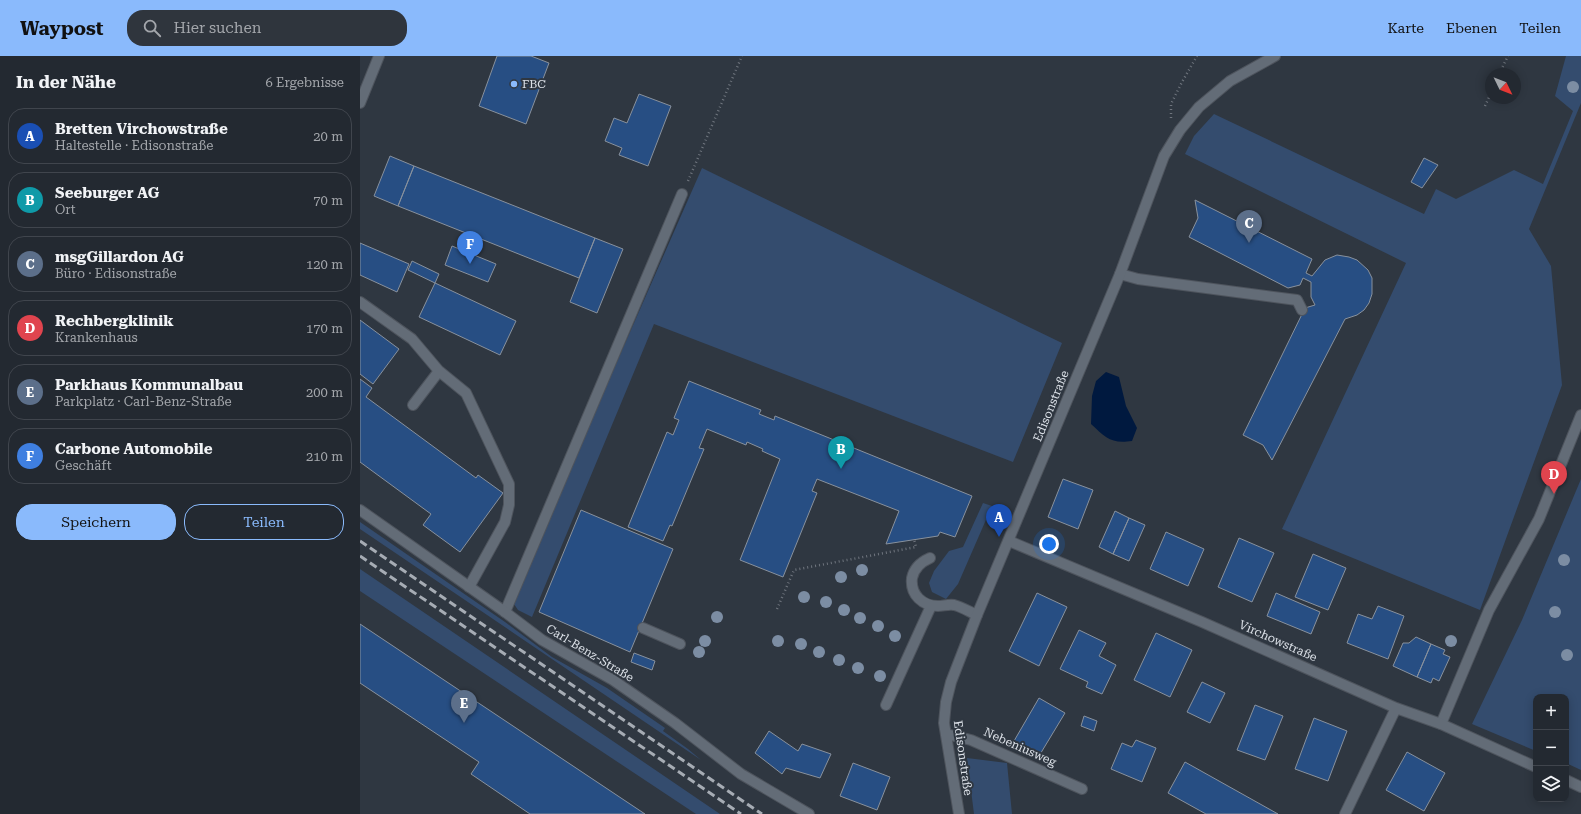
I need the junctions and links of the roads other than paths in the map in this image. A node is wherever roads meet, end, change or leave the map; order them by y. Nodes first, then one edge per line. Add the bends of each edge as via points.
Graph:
1 (379, 56) edge
2 (1275, 56) edge
3 (360, 103) edge
4 (682, 194) road end
5 (1120, 274) junction
6 (360, 302) edge
7 (1302, 310) dead end
8 (439, 371) junction
9 (413, 405) dead end
10 (1581, 415) edge
11 (360, 510) edge
12 (1009, 541) junction
13 (930, 558) dead end
14 (469, 587) junction
15 (931, 606) junction
16 (505, 612) junction
17 (978, 615) junction
18 (643, 628) dead end
19 (680, 644) dead end
20 (886, 705) dead end
21 (1396, 708) junction
22 (1441, 724) junction
23 (946, 734) junction
24 (1534, 766) edge
25 (1569, 781) edge
26 (1581, 787) edge
27 (1082, 789) dead end
28 (809, 814) edge
29 (958, 814) edge
30 (1345, 814) edge

1 - 3 street
2 - 5 street, Edisonstraße via 1230,81 1199,107 1180,130 1164,156
4 - 16 street
5 - 7 street via 1138,279 1297,300
5 - 12 street, Edisonstraße
6 - 8 street via 412,338
8 - 9 street
8 - 14 street via 466,393 509,484 510,505 505,522
10 - 22 street via 1539,519 1489,610
11 - 14 street, Carl-Benz-Straße
12 - 17 street, Edisonstraße
12 - 21 street, Virchowstraße via 1202,622
13 - 15 street via 916,568 912,583 918,598
14 - 16 street, Carl-Benz-Straße
15 - 17 street via 953,605
15 - 20 street
16 - 28 street, Carl-Benz-Straße via 548,644 612,680 654,708 741,774
17 - 23 street, Edisonstraße via 949,688 944,723
18 - 19 street
21 - 22 street, Virchowstraße
21 - 30 street
22 - 24 street, Virchowstraße
23 - 27 street, Nebeniusweg via 971,740
23 - 29 street, Edisonstraße
25 - 26 street

